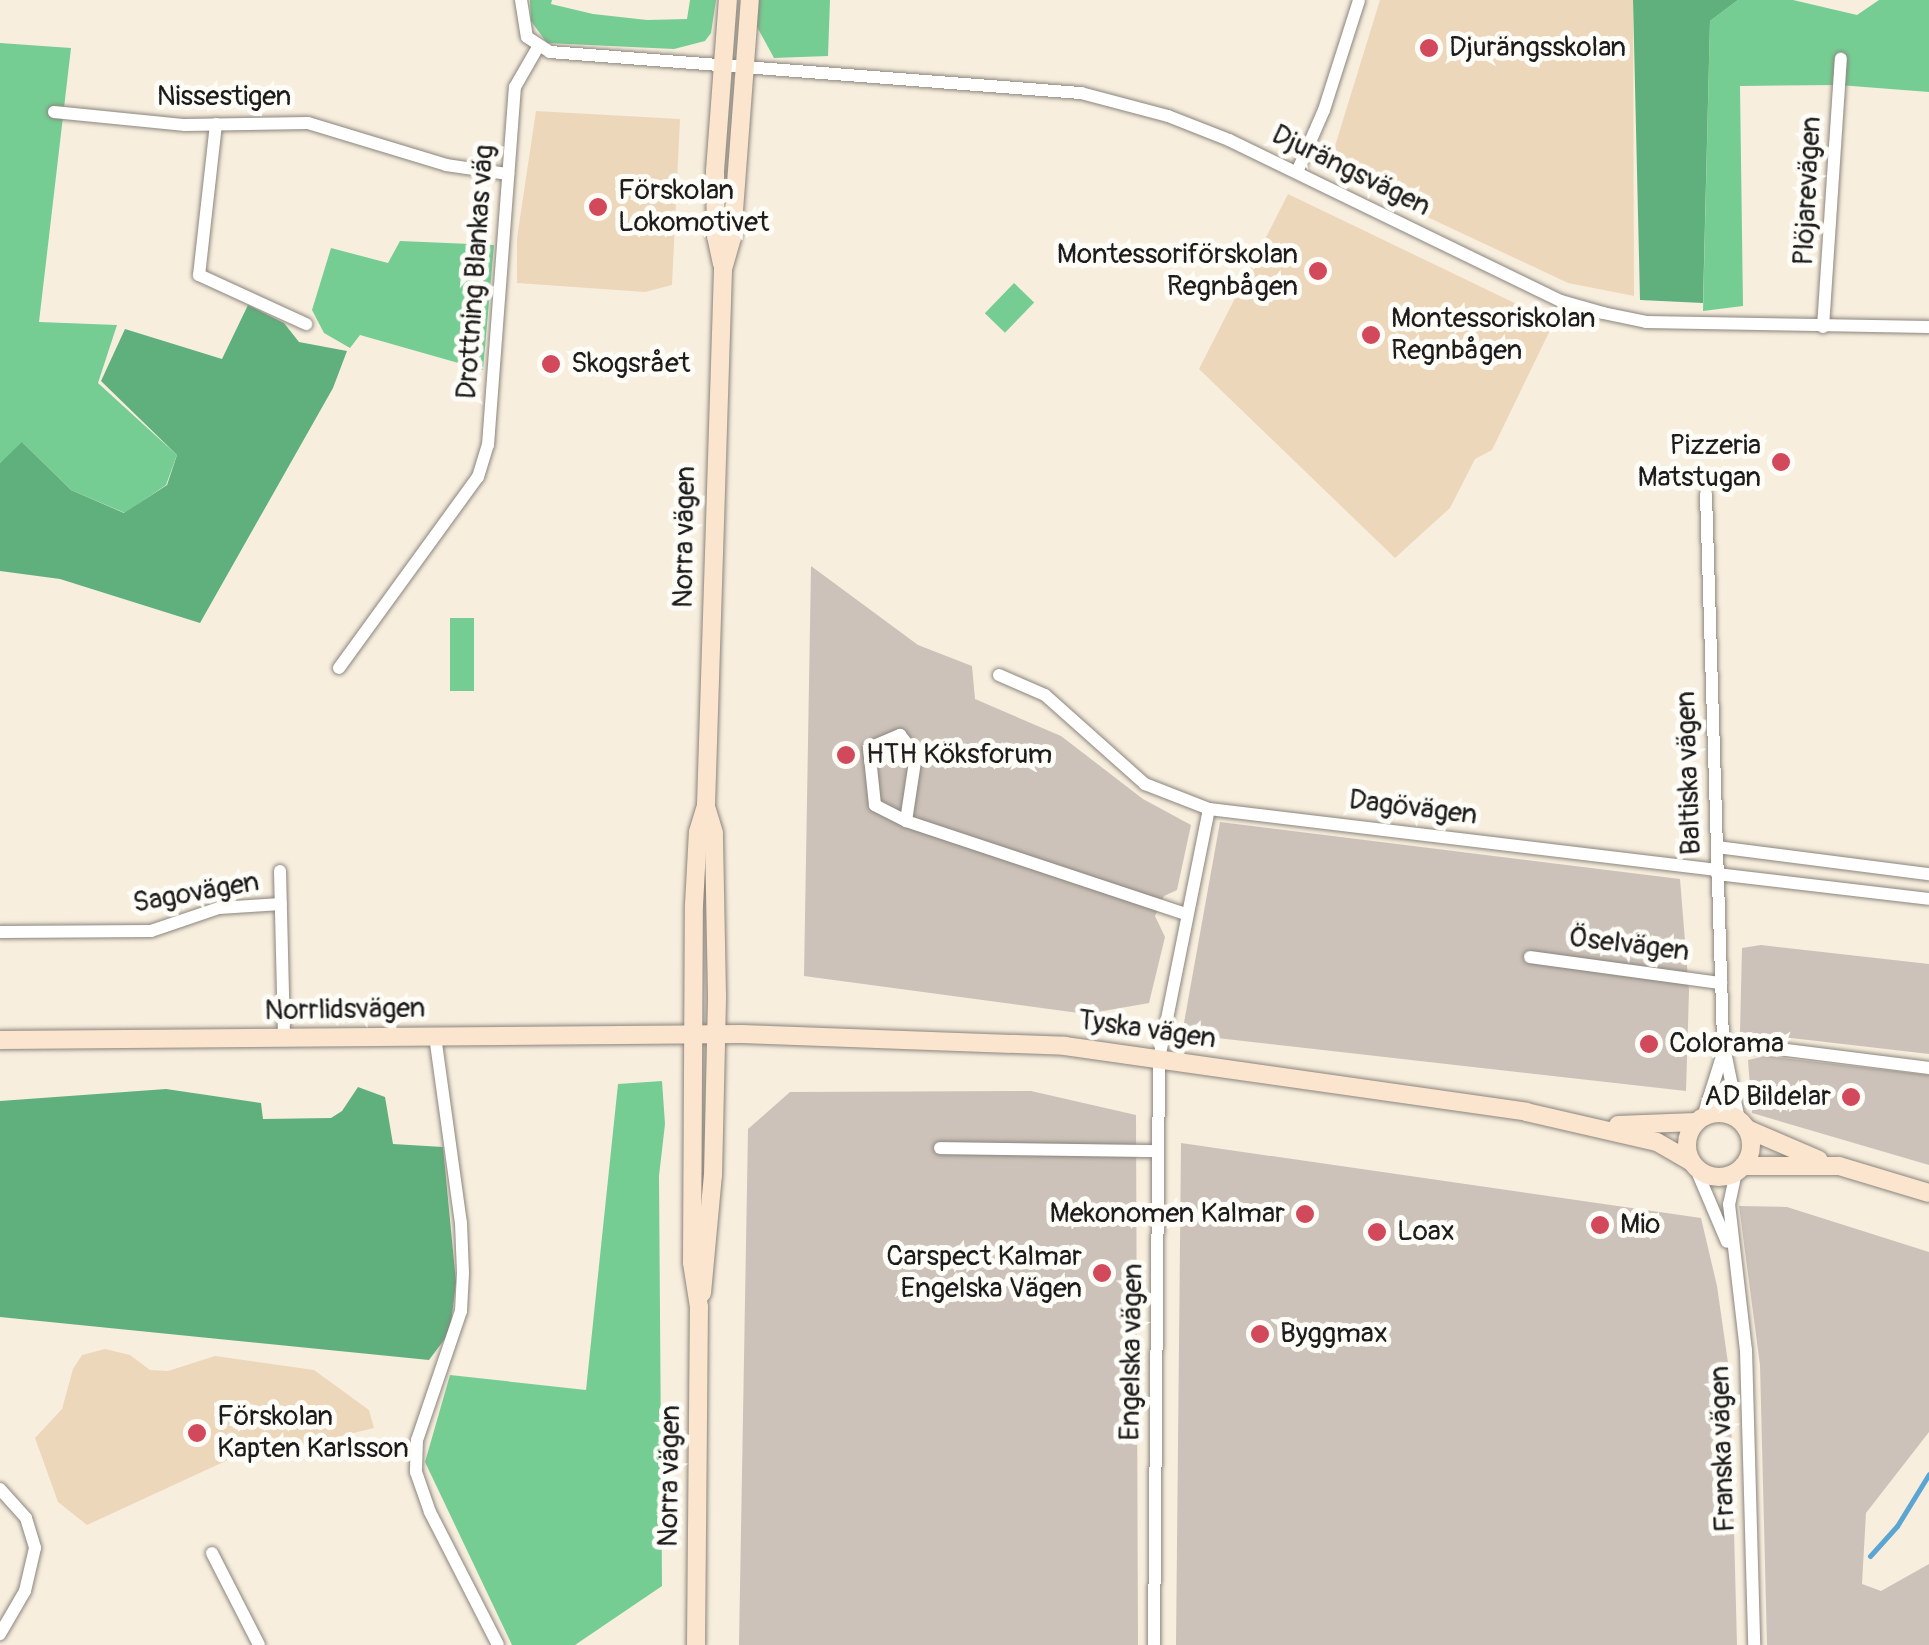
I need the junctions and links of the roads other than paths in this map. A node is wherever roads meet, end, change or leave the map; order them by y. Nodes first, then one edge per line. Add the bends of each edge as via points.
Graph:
1 (521, 0) edge
2 (728, 0) edge
3 (750, 0) edge
4 (1359, 0) edge
5 (538, 47) junction
6 (1841, 59) dead end
7 (720, 68) junction
8 (745, 70) junction
9 (54, 112) dead end
10 (216, 124) junction
11 (1297, 172) junction
12 (508, 174) junction
13 (723, 269) junction
14 (306, 324) dead end
15 (1823, 327) junction
16 (1929, 327) edge
17 (1706, 494) dead end
18 (338, 668) dead end
19 (1000, 675) dead end
20 (706, 805) junction
21 (1210, 809) junction
22 (906, 820) junction
23 (1716, 848) junction
24 (280, 871) dead end
25 (1717, 872) junction
26 (1929, 874) edge
27 (1929, 899) edge
28 (281, 904) junction
29 (1186, 914) junction
30 (0, 932) edge
31 (1530, 958) dead end
32 (1721, 983) junction
33 (690, 1034) junction
34 (716, 1034) junction
35 (434, 1036) junction
36 (284, 1037) junction
37 (0, 1040) edge
38 (1723, 1047) junction
39 (1159, 1059) junction
40 (1929, 1068) edge
41 (1699, 1119) junction
42 (1593, 1124) junction
43 (1744, 1124) junction
44 (940, 1148) dead end
45 (1158, 1151) junction
46 (1693, 1165) junction
47 (1839, 1166) junction
48 (1739, 1169) junction
49 (1929, 1192) edge
50 (1732, 1254) junction
51 (700, 1308) junction
52 (0, 1489) edge
53 (212, 1553) dead end
54 (0, 1634) edge
55 (259, 1645) edge
56 (498, 1645) edge
57 (696, 1645) edge
58 (1154, 1645) edge
59 (1754, 1645) edge

1 - 5 street via 528,37
2 - 7 main road, Norra vägen
3 - 8 main road, Norra vägen
4 - 11 street
5 - 7 street
5 - 12 street, Drottning Blankas väg via 515,87
6 - 15 street, Plöjarevägen
7 - 8 street
7 - 13 main road, Norra vägen via 716,236
8 - 11 street, Djurängsvägen via 1081,94 1168,116
8 - 13 main road, Norra vägen via 732,237
9 - 10 street, Nissestigen
10 - 12 street, Nissestigen via 308,123 446,166
10 - 14 street via 200,275
11 - 15 street, Djurängsvägen via 1561,301 1646,322
12 - 18 street, Drottning Blankas väg via 488,445 478,477
13 - 20 main road, Norra vägen
15 - 16 street, Djurängsvägen
17 - 23 street, Baltiska vägen
19 - 21 street, Dagövägen via 1045,695 1145,784
20 - 33 main road, Norra vägen via 698,832
20 - 34 main road, Norra vägen via 714,832
21 - 25 street, Dagövägen
21 - 29 street
22 - 22 street via 916,754 900,735 869,748 875,806
22 - 29 street
23 - 25 street, Baltiska vägen
23 - 26 street
24 - 28 street, Sagovägen
25 - 27 street, Dagövägen
25 - 32 street, Baltiska vägen
28 - 30 street, Sagovägen via 219,908 151,931
28 - 36 street, Sagovägen
29 - 39 street
31 - 32 street, Öselvägen
32 - 38 street, Baltiska vägen
33 - 34 main road, Tyska vägen
33 - 35 main road, Norrlidsvägen
33 - 51 main road, Norra vägen via 692,1263
34 - 39 main road, Tyska vägen via 1045,1045
34 - 51 main road, Norra vägen via 708,1264
35 - 36 main road, Norrlidsvägen
35 - 56 street via 463,1274 461,1311 418,1440 416,1472
36 - 37 main road, Norrlidsvägen
38 - 40 street
38 - 41 street, Baltiska vägen
38 - 43 street, Baltiska vägen
39 - 42 main road, Tyska vägen
39 - 45 street, Engelska vägen
41 - 42 main road, Tyska vägen
41 - 43 main road via 1721,1112
41 - 46 main road via 1687,1139
42 - 46 main road, Tyska vägen via 1658,1142
43 - 47 main road via 1778,1146
43 - 48 main road via 1751,1149
44 - 45 street
45 - 58 street, Engelska vägen
46 - 48 main road via 1717,1176
46 - 50 street, Franska vägen
47 - 48 main road
47 - 49 main road
48 - 50 street, Franska vägen via 1729,1204
50 - 59 street, Franska vägen via 1746,1350
51 - 57 main road, Norra vägen
52 - 54 street via 26,1518 36,1548 25,1591
53 - 55 street

